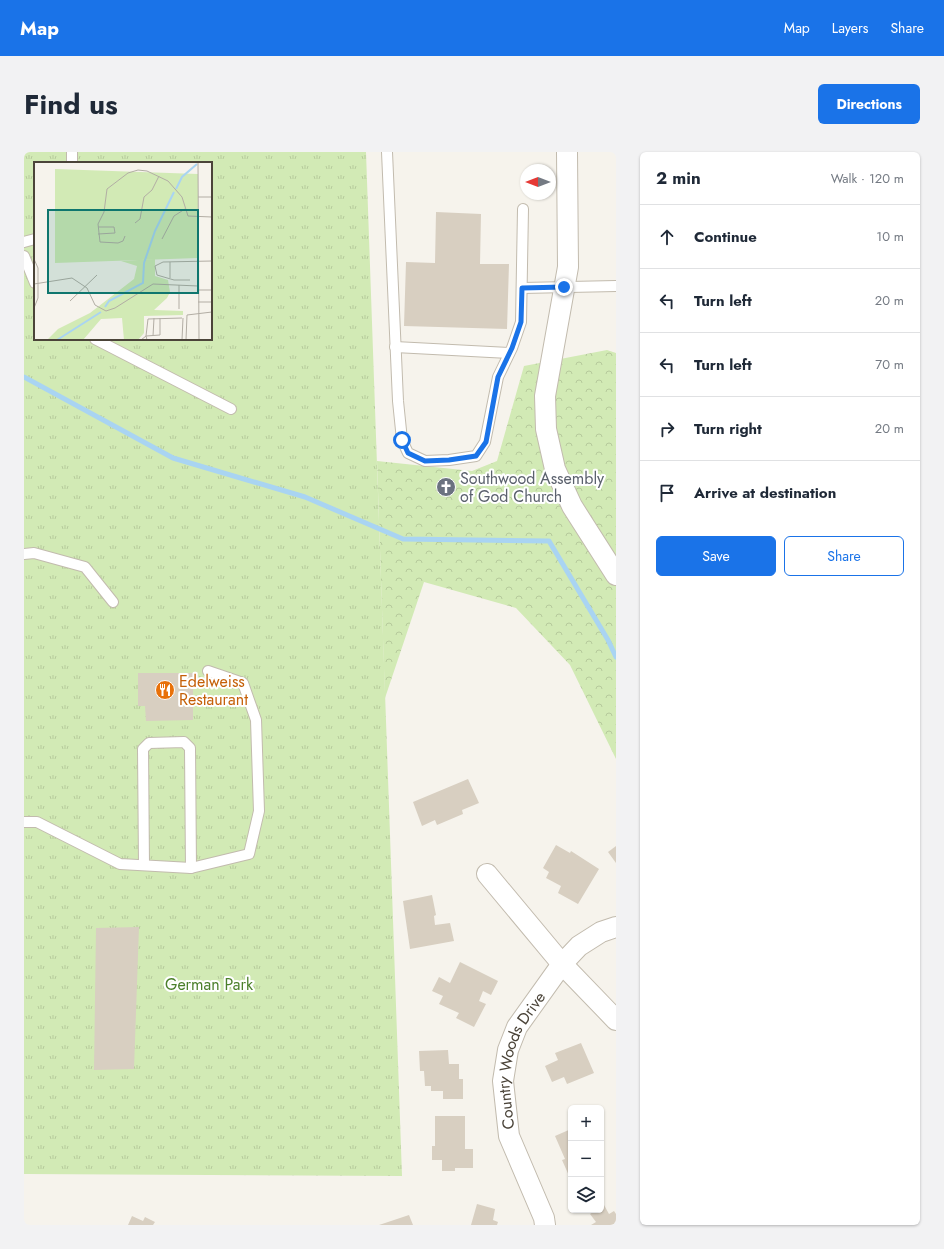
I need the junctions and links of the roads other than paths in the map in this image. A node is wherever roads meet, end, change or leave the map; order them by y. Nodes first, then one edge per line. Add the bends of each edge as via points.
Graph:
1 (387, 152) edge
2 (566, 152) edge
3 (523, 209) dead end
4 (34, 239) edge
5 (24, 242) edge
6 (24, 256) edge
7 (34, 281) edge
8 (616, 286) edge
9 (564, 287) junction
10 (522, 288) junction
11 (97, 340) edge
12 (395, 347) junction
13 (509, 353) junction
14 (231, 408) dead end
15 (24, 554) edge
16 (616, 575) edge
17 (113, 602) dead end
18 (208, 671) dead end
19 (24, 822) edge
20 (144, 865) junction
21 (191, 868) junction
22 (487, 874) dead end
23 (616, 927) edge
24 (562, 964) junction
25 (616, 1020) edge
26 (545, 1225) edge

1 - 12 lane
2 - 9 street via 568,267
3 - 10 lane
4 - 5 lane
6 - 7 lane
8 - 9 lane
9 - 10 lane
9 - 16 street via 545,396 546,429 555,469 572,506
10 - 13 lane via 521,322
11 - 14 lane
12 - 13 lane
12 - 13 lane via 402,440 408,453 425,461 476,456 486,442 498,377
15 - 17 lane via 34,554 85,567
18 - 21 lane via 243,683 256,720 259,811 249,854
19 - 20 lane via 37,822 120,864
20 - 21 lane
20 - 21 lane via 143,749 149,743 184,742 190,748
22 - 24 street
23 - 24 street, Country Woods Drive via 601,932 579,946
24 - 25 street
24 - 26 street, Country Woods Drive via 517,1027 508,1050 503,1081 509,1136

